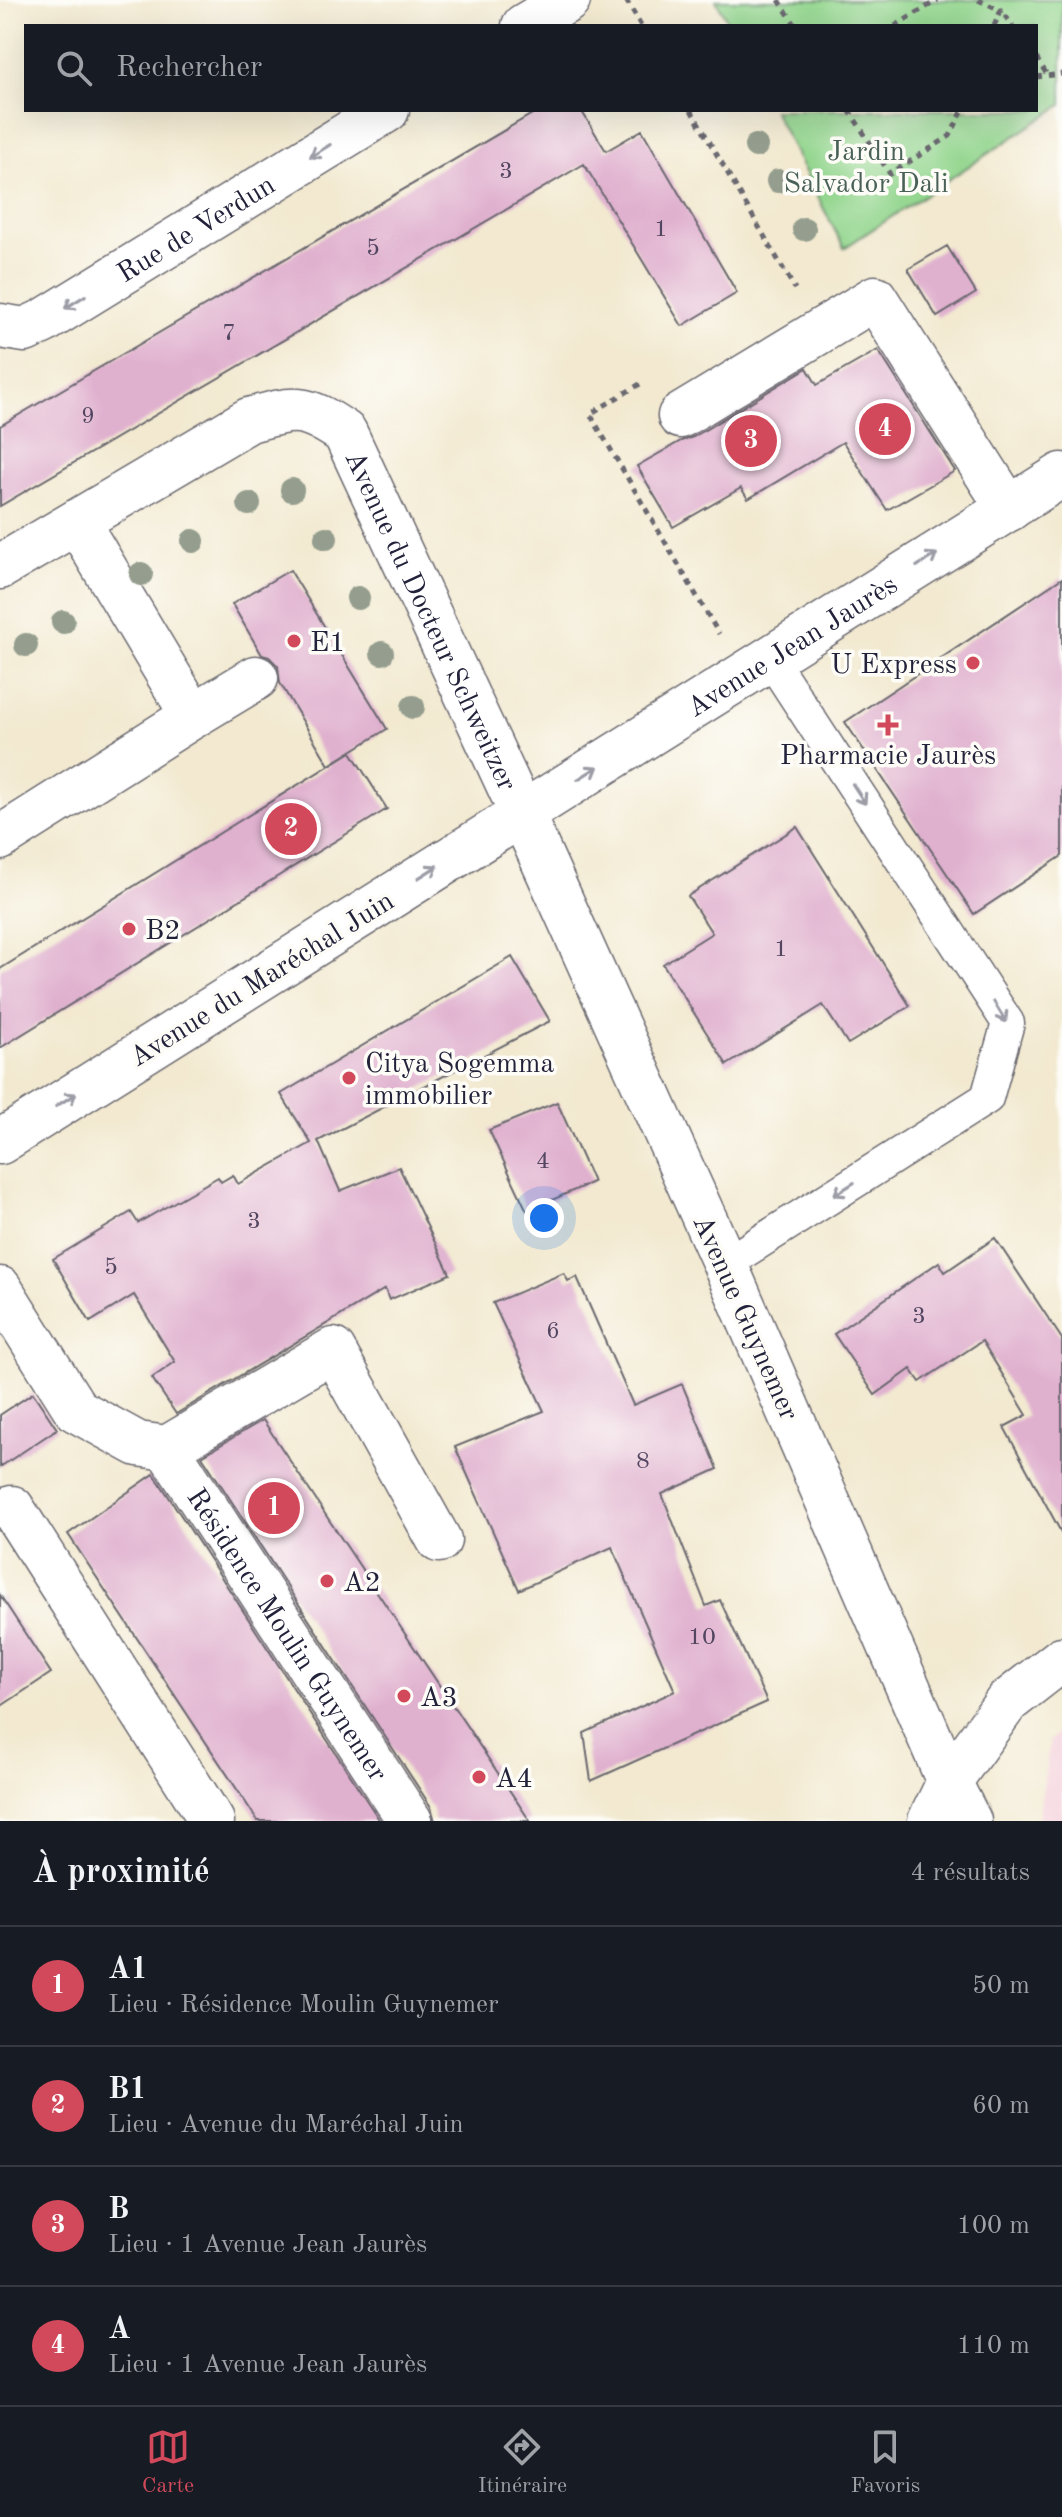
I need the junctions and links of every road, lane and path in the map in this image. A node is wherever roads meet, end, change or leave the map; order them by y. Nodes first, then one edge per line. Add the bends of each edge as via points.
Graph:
1 (568, 0) edge
2 (626, 0) edge
3 (779, 0) edge
4 (938, 0) edge
5 (978, 0) edge
6 (1001, 10) junction
7 (527, 24) edge
8 (640, 24) edge
9 (795, 24) edge
10 (898, 24) edge
11 (995, 24) edge
12 (1012, 24) edge
13 (1038, 61) edge
14 (1062, 74) edge
15 (1048, 76) junction
16 (1038, 77) edge
17 (384, 112) edge
18 (850, 112) edge
19 (962, 112) edge
20 (8, 334) edge
21 (680, 416) dead end
22 (1062, 475) edge
23 (1009, 509) junction
24 (77, 522) junction
25 (0, 567) edge
26 (770, 658) junction
27 (256, 678) dead end
28 (193, 716) junction
29 (522, 814) junction
30 (0, 838) edge
31 (0, 1142) edge
32 (725, 1264) junction
33 (0, 1289) edge
34 (167, 1448) junction
35 (12, 1508) dead end
36 (439, 1540) dead end
37 (1062, 1659) edge
38 (949, 1782) junction
39 (212, 1821) edge
40 (410, 1821) edge
41 (930, 1821) edge
42 (969, 1821) edge

1 - 7 street
2 - 8 path
3 - 9 path
4 - 10 path
5 - 6 path
6 - 11 path
6 - 12 path
13 - 15 path
14 - 15 path
15 - 16 path
17 -> 20 street, Rue de Verdun via 58,313
18 - 19 path via 890,174 950,136
21 - 23 street via 875,298
22 - 23 street, Avenue Jean Jaurès
26 -> 23 street, Avenue Jean Jaurès
24 - 25 street, Avenue du Docteur Schweitzer
24 - 28 street
24 - 29 street, Avenue du Docteur Schweitzer via 249,420 291,408 320,416 345,433
29 -> 26 street, Avenue Jean Jaurès
26 -> 32 lane via 1008,1023 987,1098
27 - 28 street
28 - 30 street
31 -> 29 street, Avenue du Maréchal Juin
29 - 32 street, Avenue Guynemer
32 - 38 street, Avenue Guynemer
33 - 34 street via 76,1410 138,1444
34 - 36 street via 333,1350
34 - 40 street, Résidence Moulin Guynemer
35 - 39 street
37 - 38 street via 1007,1702
38 - 41 street
38 - 42 street, Avenue Guynemer

